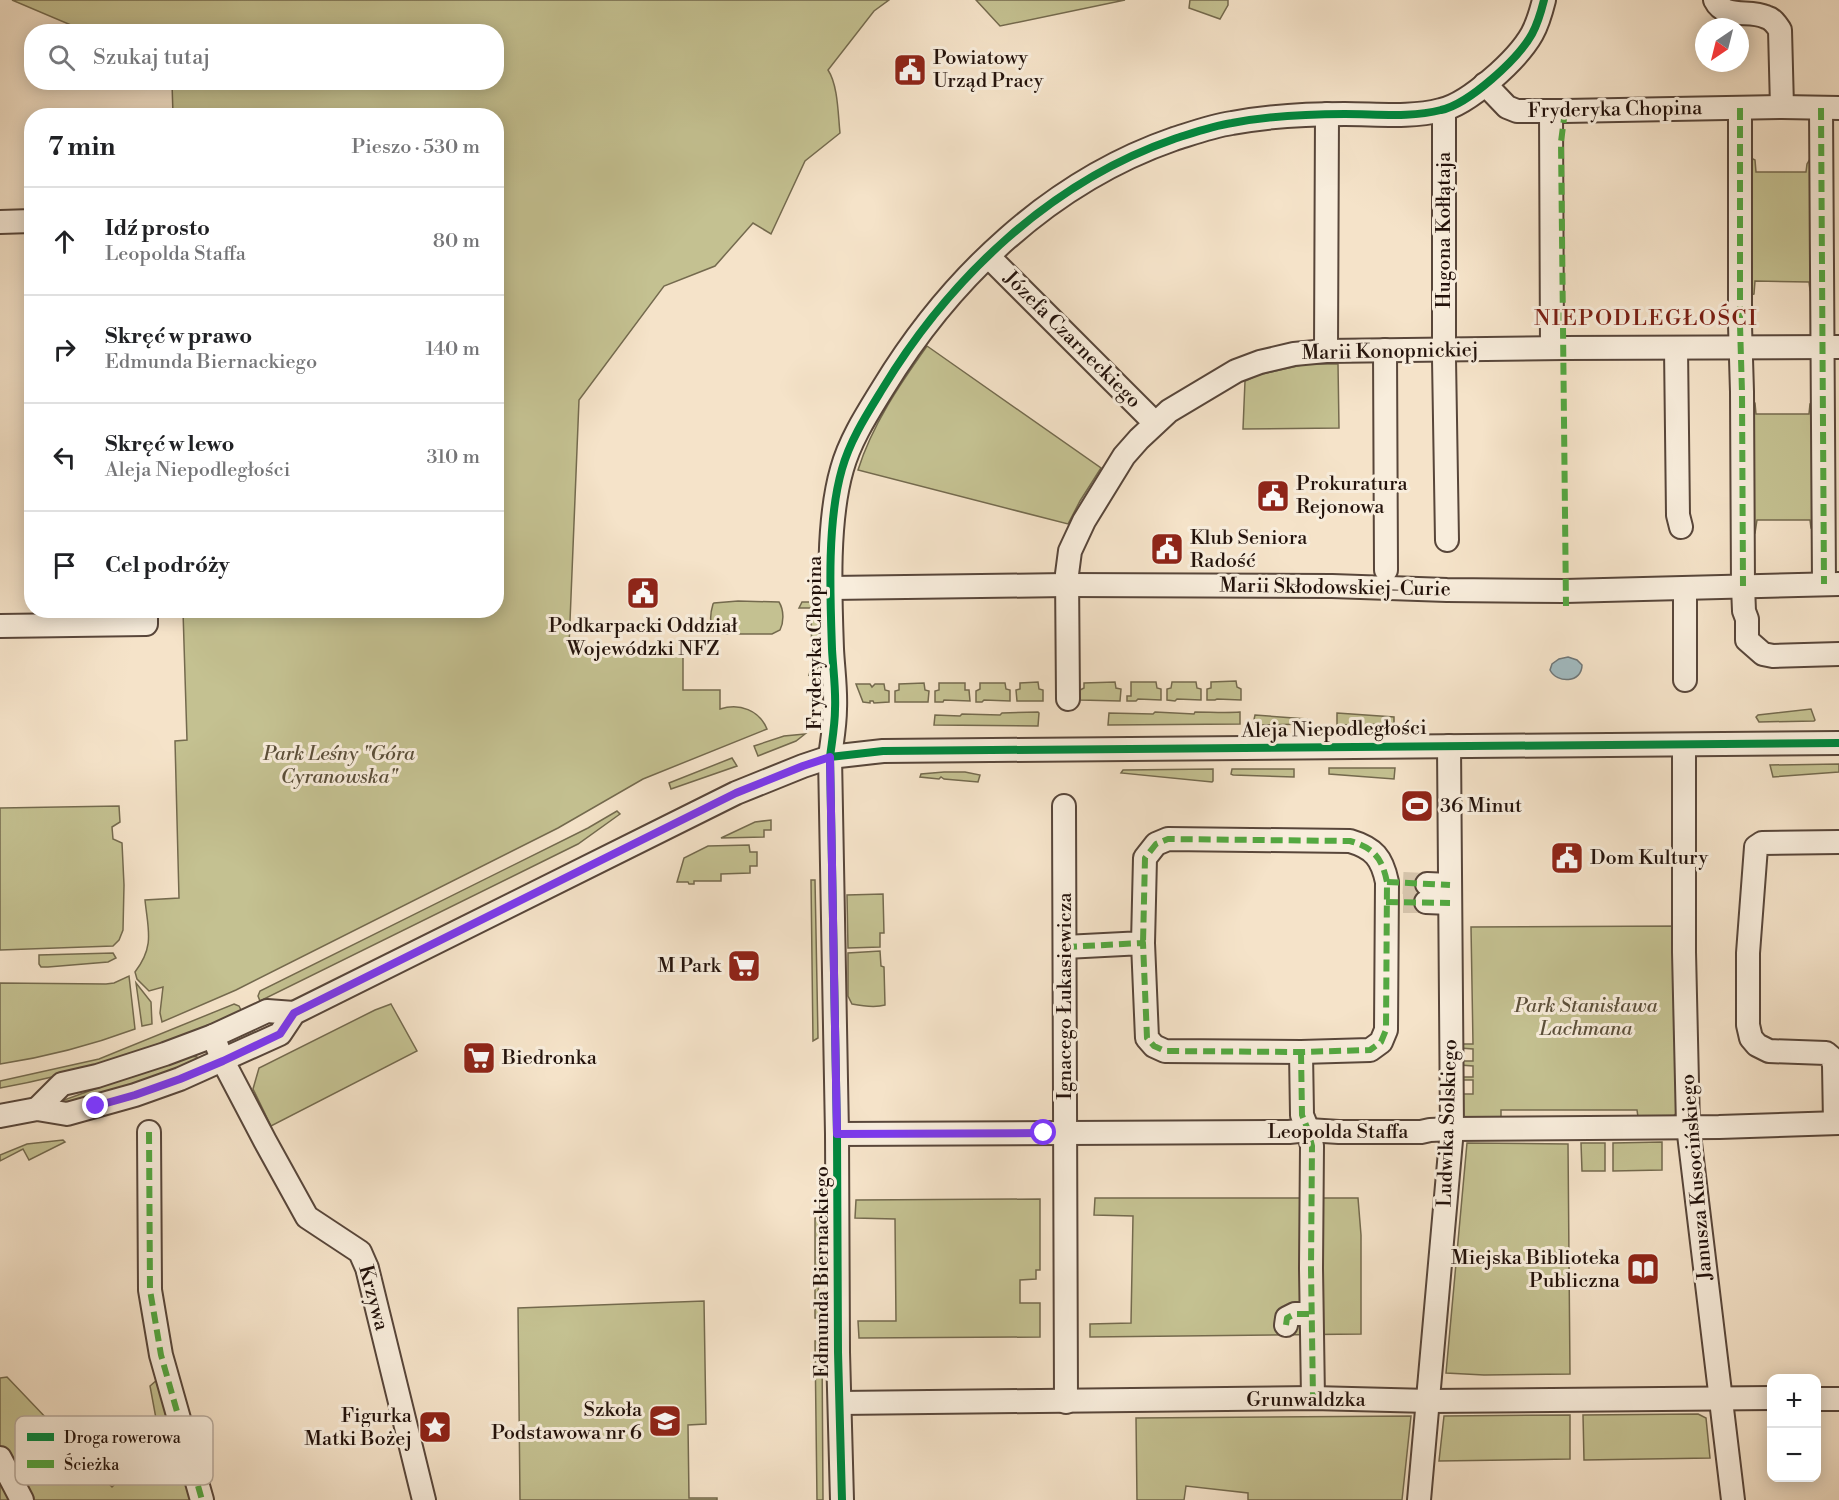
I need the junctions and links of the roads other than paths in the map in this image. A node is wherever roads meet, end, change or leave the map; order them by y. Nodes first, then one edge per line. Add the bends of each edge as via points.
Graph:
1 (1544, 0) edge
2 (1715, 0) edge
3 (1485, 84) junction
4 (1782, 107) junction
5 (1740, 108) junction
6 (1830, 108) edge
7 (1444, 110) junction
8 (1551, 111) junction
9 (1327, 114) junction
10 (24, 221) edge
11 (0, 222) edge
12 (989, 257) junction
13 (1740, 346) junction
14 (1831, 347) edge
15 (1552, 348) junction
16 (1676, 348) junction
17 (1386, 350) junction
18 (1445, 350) junction
19 (1326, 351) junction
20 (1155, 423) junction
21 (1681, 527) dead end
22 (1448, 540) dead end
23 (1386, 570) dead end
24 (1832, 584) edge
25 (1066, 585) junction
26 (1743, 586) junction
27 (831, 588) junction
28 (1685, 589) junction
29 (146, 618) edge
30 (0, 626) edge
31 (1839, 654) edge
32 (1685, 680) dead end
33 (1068, 699) dead end
34 (1839, 743) edge
35 (1684, 745) junction
36 (1449, 746) junction
37 (830, 757) junction
38 (1064, 806) dead end
39 (1839, 843) edge
40 (1426, 893) tunnel mouth
41 (1450, 894) junction
42 (1143, 943) junction
43 (1065, 946) junction
44 (294, 1013) junction
45 (213, 1036) junction
46 (1301, 1052) junction
47 (223, 1061) junction
48 (37, 1109) junction
49 (0, 1116) edge
50 (1837, 1123) edge
51 (1688, 1126) junction
52 (1452, 1129) junction
53 (1308, 1130) junction
54 (149, 1132) dead end
55 (1065, 1133) junction
56 (837, 1134) junction
57 (1311, 1314) junction
58 (1286, 1325) dead end
59 (1313, 1398) junction
60 (1720, 1398) junction
61 (1767, 1398) edge
62 (1821, 1399) edge
63 (1839, 1399) edge
64 (1428, 1401) junction
65 (1066, 1402) junction
66 (840, 1403) junction
67 (178, 1416) edge
68 (0, 1458) edge
69 (198, 1485) edge
70 (22, 1500) edge
71 (202, 1500) edge
72 (424, 1500) edge
73 (842, 1500) edge
74 (1419, 1500) edge
75 (1733, 1500) edge

1 - 3 street via 1531,37
2 - 4 street via 1726,12 1765,16 1780,30
3 - 7 street, Fryderyka Chopina
3 - 8 street, Fryderyka Chopina via 1507,107 1517,111
4 - 5 street, Fryderyka Chopina
4 - 6 street, Fryderyka Chopina
5 - 8 street, Fryderyka Chopina
5 - 13 street
6 - 14 street
7 - 9 street, Fryderyka Chopina
7 - 18 street, Hugona Kołłątaja
8 - 15 street
9 - 12 street, Fryderyka Chopina via 1228,123 1154,146 1066,192
9 - 19 street
10 - 11 street
12 - 20 street, Józefa Czarneckiego
12 - 27 street, Fryderyka Chopina via 960,285 898,363 855,438 842,468 837,499
13 - 14 street, Marii Konopnickiej
13 - 16 street, Marii Konopnickiej
13 - 26 street
14 - 24 street
15 - 16 street, Marii Konopnickiej
15 - 18 street, Marii Konopnickiej
16 - 21 street
17 - 18 street, Marii Konopnickiej
17 - 19 street, Marii Konopnickiej
17 - 23 street
18 - 22 street, Hugona Kołłątaja
19 - 20 street, Marii Konopnickiej via 1294,354 1236,371
20 - 25 street, Marii Konopnickiej via 1124,456 1077,534
24 - 26 street, Marii Skłodowskiej-Curie
25 - 27 street, Marii Skłodowskiej-Curie
25 - 28 street, Marii Skłodowskiej-Curie
25 - 33 street, Marii Konopnickiej
26 - 28 street, Marii Skłodowskiej-Curie
26 - 31 street via 1747,640 1764,654
27 - 37 street, Fryderyka Chopina via 835,708
28 - 32 street
29 - 30 street via 146,624
34 - 35 street, Aleja Niepodległości
35 - 36 street, Aleja Niepodległości
35 - 51 street, Janusza Kusocińskiego
36 - 37 street, Aleja Niepodległości via 883,751
36 - 41 street, Ludwika Solskiego
37 - 44 street, Aleja Niepodległości via 736,793
37 - 56 street, Edmunda Biernackiego
38 - 43 street, Ignacego Łukasiewicza
39 - 50 street via 1762,843 1755,847 1748,953 1751,1038 1769,1051 1823,1052 1832,1058
40 - 41 street
41 - 52 street, Ludwika Solskiego
42 - 43 street
42 - 46 street via 1147,1038 1154,1046 1165,1051
42 - 46 street via 1145,858 1156,844 1168,839 1350,841 1363,845 1383,864 1395,892 1386,1030 1381,1042 1370,1050
43 - 55 street, Ignacego Łukasiewicza
44 - 45 street, Aleja Niepodległości via 267,1011
44 - 47 street, Aleja Niepodległości via 280,1034
45 - 47 street, Krzywa
45 - 48 street, Aleja Niepodległości via 62,1084
46 - 53 street via 1302,1115
47 - 48 street, Aleja Niepodległości via 84,1110 67,1114
47 - 72 street, Krzywa via 307,1217 360,1252
48 - 49 street, Aleja Niepodległości
50 - 51 street, Leopolda Staffa
51 - 52 street, Leopolda Staffa
51 - 60 street, Janusza Kusocińskiego
52 - 53 street, Leopolda Staffa
52 - 64 street, Ludwika Solskiego
53 - 55 street, Leopolda Staffa
53 - 57 street
54 - 67 street via 150,1290 161,1355
55 - 56 street, Leopolda Staffa
55 - 65 street, Ignacego Łukasiewicza
56 - 66 street, Edmunda Biernackiego
57 - 58 street via 1295,1314 1287,1318
57 - 59 street
59 - 64 street, Grunwaldzka
59 - 65 street, Grunwaldzka
60 - 61 street, Grunwaldzka
60 - 64 street, Grunwaldzka
60 - 75 street, Janusza Kusocińskiego
62 - 63 street
64 - 74 street, Ludwika Solskiego
65 - 66 street, Grunwaldzka
66 - 73 street, Edmunda Biernackiego
68 - 70 street
69 - 71 street

